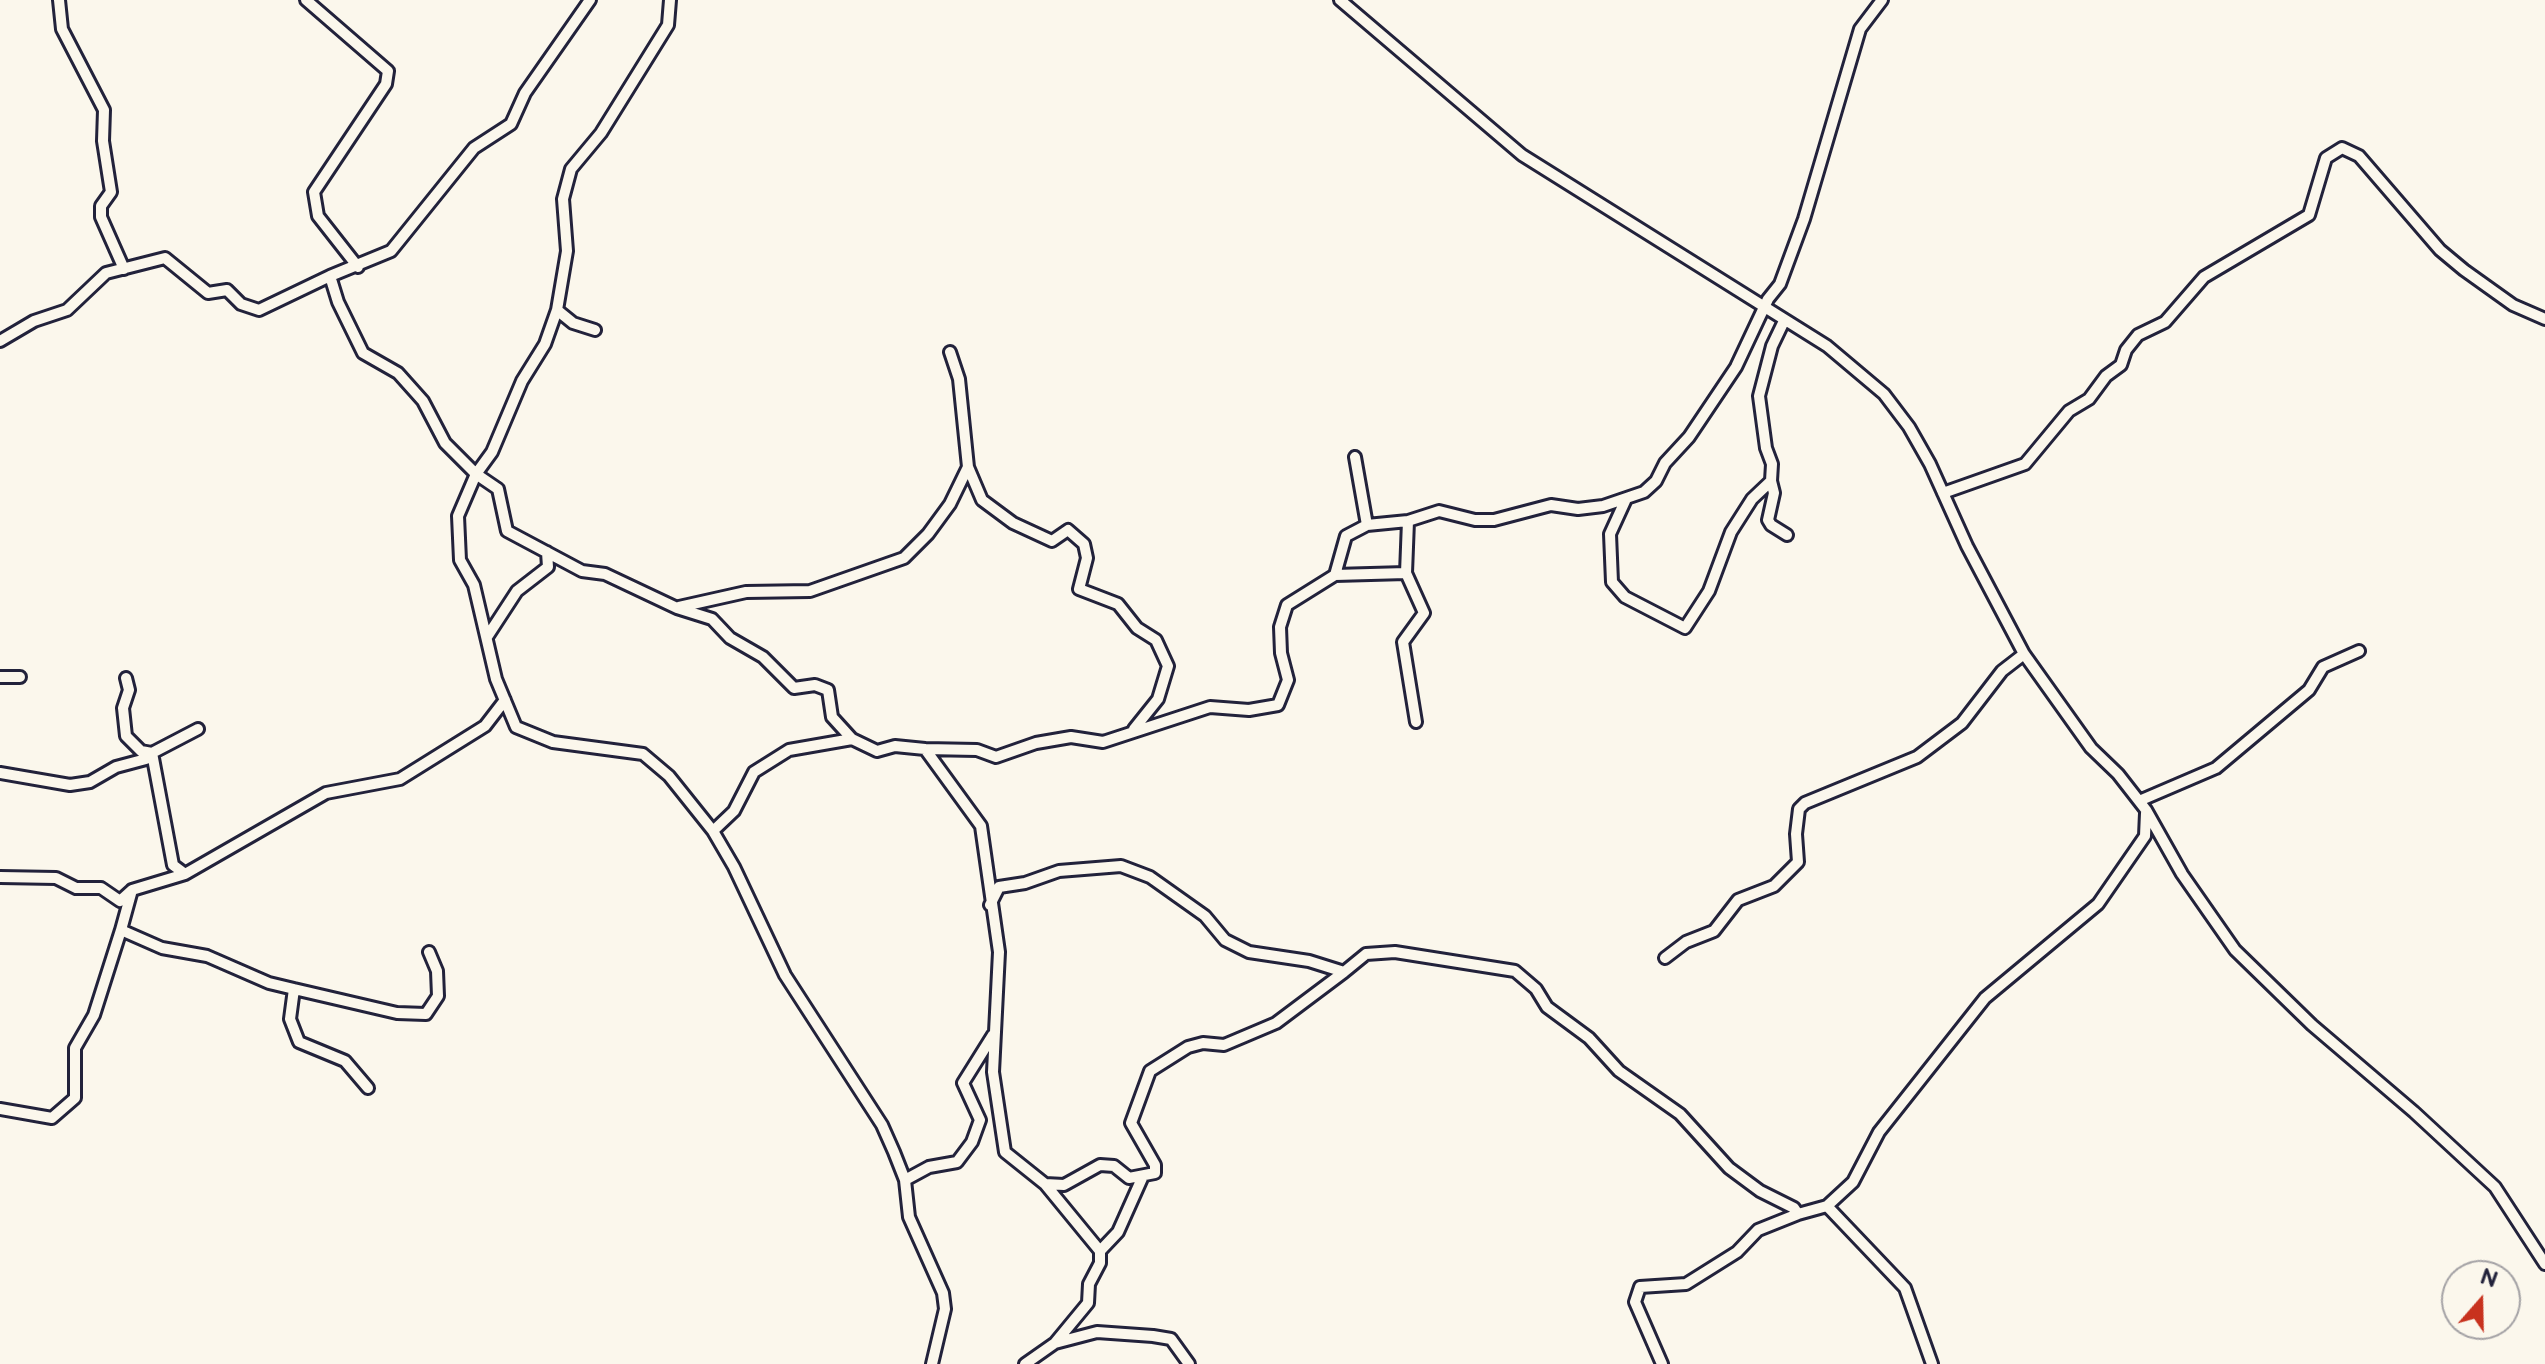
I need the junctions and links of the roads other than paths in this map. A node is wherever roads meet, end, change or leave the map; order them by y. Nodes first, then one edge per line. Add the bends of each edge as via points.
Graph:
1 (59, 0) edge
2 (306, 0) edge
3 (590, 0) edge
4 (670, 0) edge
5 (1340, 0) edge
6 (1882, 0) edge
7 (358, 267) junction
8 (124, 269) junction
9 (330, 276) junction
10 (1764, 309) junction
11 (557, 310) junction
12 (2545, 319) edge
13 (1784, 321) junction
14 (595, 330) dead end
15 (0, 341) edge
16 (950, 352) dead end
17 (1355, 457) dead end
18 (968, 467) junction
19 (476, 474) junction
20 (1771, 481) junction
21 (1943, 493) junction
22 (1626, 499) junction
23 (1408, 521) junction
24 (1367, 525) junction
25 (1787, 535) dead end
26 (547, 552) junction
27 (1406, 573) junction
28 (1335, 575) junction
29 (677, 608) junction
30 (487, 638) junction
31 (2359, 651) dead end
32 (2024, 654) junction
33 (0, 677) edge
34 (20, 677) dead end
35 (126, 678) dead end
36 (505, 700) junction
37 (1416, 722) dead end
38 (198, 729) dead end
39 (1134, 729) junction
40 (852, 739) junction
41 (925, 749) junction
42 (152, 753) junction
43 (0, 773) edge
44 (2143, 805) junction
45 (713, 831) junction
46 (185, 874) junction
47 (0, 877) edge
48 (132, 890) junction
49 (990, 905) junction
50 (121, 930) junction
51 (429, 952) dead end
52 (1665, 958) dead end
53 (1344, 972) junction
54 (294, 989) junction
55 (994, 1033) junction
56 (368, 1088) dead end
57 (0, 1109) edge
58 (1143, 1176) junction
59 (905, 1180) junction
60 (1045, 1184) junction
61 (1827, 1206) junction
62 (1798, 1214) junction
63 (1100, 1251) junction
64 (2545, 1264) edge
65 (1055, 1343) junction
66 (935, 1361) edge
67 (1025, 1364) edge
68 (1189, 1364) edge
69 (1662, 1364) edge
70 (1932, 1364) edge

1 - 8 street via 62,29 104,110 111,192 101,206 101,217
2 - 7 street via 388,71 386,84 314,192 318,216
3 - 7 street via 525,93 511,124 474,148 391,251
4 - 11 street via 668,25 601,133 571,169 563,199 567,251
5 - 10 street via 1522,155
6 - 10 street via 1860,29 1804,219 1780,284
7 - 9 street
8 - 9 street via 165,258 208,293 227,290 241,304 259,310
8 - 15 street via 106,273 67,310
9 - 19 street via 363,353 398,373 423,401 445,443
10 - 13 street
10 - 22 street via 1736,367 1689,437 1656,481
11 - 14 street via 573,323
11 - 19 street via 492,452
12 - 21 street via 2513,305 2440,250 2359,156 2342,148 2326,158 2309,215 2204,277 2165,322 2138,335 2121,365 2089,399 2069,411 2025,464
13 - 20 street via 1759,396
13 - 21 street via 1854,366 1884,394 1909,427
16 - 18 street via 961,393
17 - 24 street
18 - 29 street via 950,504 904,558 810,591 746,592
18 - 39 street via 982,500 1013,523 1052,541 1068,530 1084,544 1087,558 1079,589 1118,604 1137,628 1156,640 1168,666 1158,699
19 - 26 street via 498,489 507,531
19 - 30 street via 458,516 460,560 474,585
20 - 22 street via 1731,532 1709,591 1685,628 1625,597 1612,582 1610,534
20 - 25 street via 1768,520
21 - 32 street
22 - 23 street via 1578,509 1531,508 1494,520 1439,511
23 - 24 street
23 - 27 street
24 - 28 street via 1346,536
26 - 29 street
26 - 30 street via 548,567 517,591
27 - 28 street
27 - 37 street via 1424,613 1403,642
28 - 39 street via 1287,605 1280,627 1288,680 1278,705 1249,710 1210,707
29 - 40 street via 712,619 794,688 815,685 828,690 832,717
30 - 36 street
31 - 44 street via 2323,667 2309,690 2216,768
32 - 44 street via 2091,748
32 - 52 street via 2002,671 1962,723 1917,757 1805,803 1799,809 1796,834 1798,862 1774,886 1738,900 1714,931
33 - 34 street
35 - 42 street via 126,736 141,751
36 - 45 street via 516,727 553,742 643,754 669,776
36 - 46 street via 485,726 400,779 326,793
38 - 42 street
39 - 41 street via 1103,742 1071,737 996,757 977,750
40 - 41 street via 877,751 895,746
40 - 45 street via 789,750 754,772 734,811
41 - 49 street via 981,826
42 - 43 street via 90,782 70,785
42 - 46 street via 173,865
44 - 61 street via 2145,836 2098,904 1985,998 1879,1132 1853,1182
44 - 64 street via 2182,874 2235,950 2495,1187
45 - 59 street via 785,975 882,1125
46 - 48 street
47 - 48 street via 56,878 76,888 101,888 120,901
48 - 50 street
49 - 53 street via 999,887 1059,871 1121,866 1150,877 1205,916 1225,940 1249,952
49 - 55 street via 999,952
50 - 54 street
50 - 57 street via 94,1015 75,1048 75,1098 52,1118
51 - 54 street via 437,971 438,996 426,1014 397,1013
53 - 58 street via 1276,1023 1224,1045 1188,1047 1150,1071 1131,1123 1155,1165 1155,1173
53 - 62 street via 1366,954 1395,952 1515,971 1619,1071 1680,1114 1729,1168
54 - 56 street via 290,1019 299,1042 345,1061
55 - 59 street via 963,1083 980,1120 972,1142 957,1162 929,1167
55 - 60 street via 993,1072 1005,1152
58 - 60 street via 1129,1178 1114,1166 1100,1165 1064,1185
58 - 63 street via 1118,1232
59 - 66 street via 909,1217 943,1293
60 - 63 street
61 - 62 street
61 - 70 street via 1905,1288
62 - 69 street via 1758,1230 1737,1252 1686,1284 1640,1287 1635,1302
63 - 65 street via 1088,1303
65 - 67 street
65 - 68 street via 1097,1332 1153,1336 1171,1339

